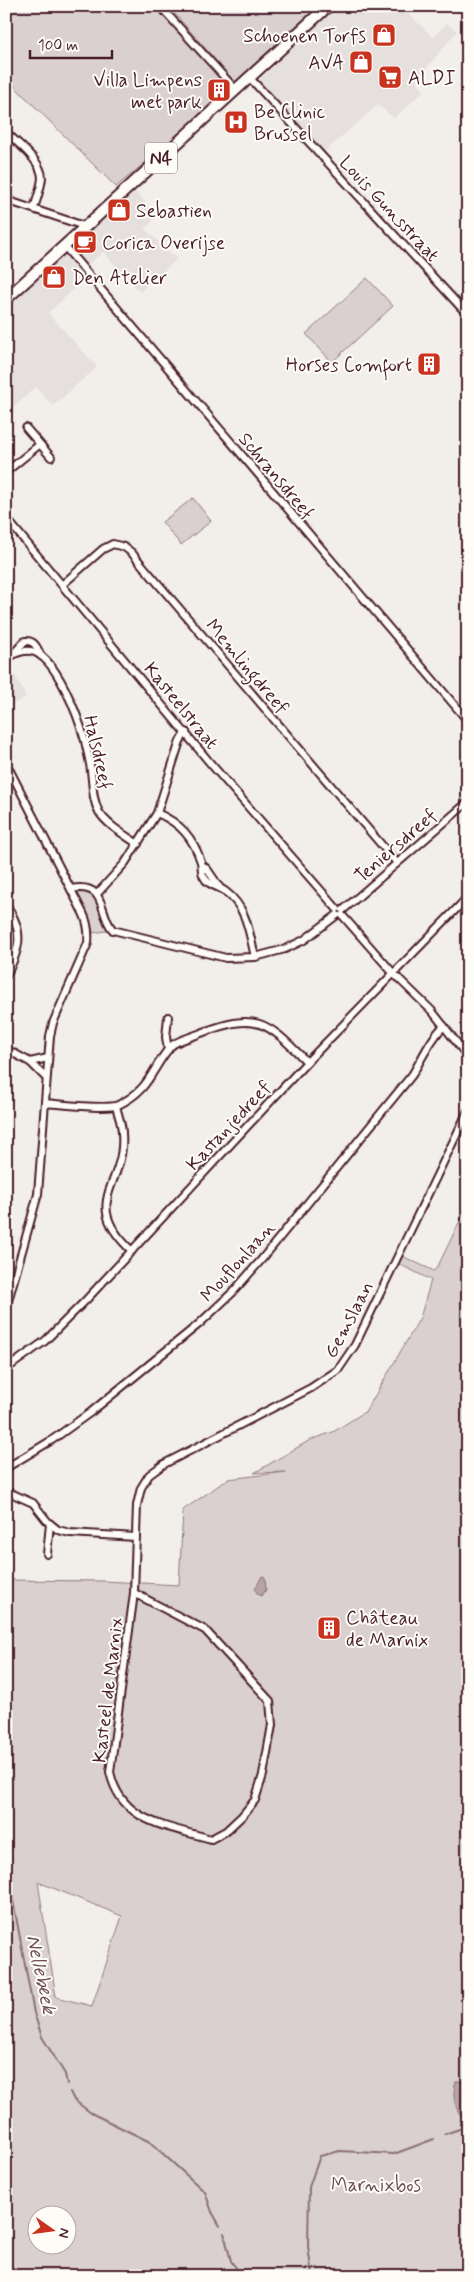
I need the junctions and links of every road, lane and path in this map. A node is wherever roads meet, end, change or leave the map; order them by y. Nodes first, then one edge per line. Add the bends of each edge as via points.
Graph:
1 (160, 6) edge
2 (328, 6) edge
3 (250, 78) junction
4 (236, 90) junction
5 (6, 132) edge
6 (6, 200) edge
7 (34, 208) junction
8 (87, 227) junction
9 (65, 247) junction
10 (6, 300) edge
11 (468, 315) edge
12 (26, 428) dead end
13 (39, 445) junction
14 (51, 457) dead end
15 (6, 472) edge
16 (6, 518) edge
17 (63, 584) junction
18 (13, 654) junction
19 (42, 657) junction
20 (6, 660) edge
21 (468, 721) edge
22 (186, 732) junction
23 (6, 763) edge
24 (468, 802) edge
25 (157, 813) junction
26 (138, 844) junction
27 (397, 864) junction
28 (71, 889) junction
29 (97, 894) junction
30 (468, 897) edge
31 (6, 905) edge
32 (340, 912) junction
33 (254, 957) junction
34 (394, 974) junction
35 (6, 976) edge
36 (168, 1017) dead end
37 (444, 1026) junction
38 (6, 1049) edge
39 (168, 1050) junction
40 (468, 1057) edge
41 (48, 1058) junction
42 (30, 1062) junction
43 (308, 1062) junction
44 (46, 1078) junction
45 (45, 1103) junction
46 (116, 1106) junction
47 (468, 1111) edge
48 (132, 1251) junction
49 (6, 1308) edge
50 (6, 1369) edge
51 (6, 1468) edge
52 (6, 1491) edge
53 (50, 1524) junction
54 (136, 1537) junction
55 (47, 1554) dead end
56 (134, 1594) junction

1 - 4 street
2 - 3 main road, N4
3 - 4 main road, N4
3 - 11 street, Louis Gunsstraat
4 - 8 main road, N4
5 - 7 street via 34,160 41,172
6 - 7 street
7 - 8 street
8 - 9 main road, N4
9 - 10 main road, N4
9 - 21 street, Schransdreef
12 - 13 street
13 - 14 street
13 - 15 street
16 - 17 street, Kasteelstraat
17 - 22 street, Kasteelstraat
17 - 27 street, Memlingdreef via 113,544 131,552
18 - 19 street via 32,651
18 - 19 street, Halsdreef via 26,640 30,640
18 - 20 street, Halsdreef
19 - 26 street, Halsdreef via 72,703 84,739 94,798 100,813
22 - 25 street
22 - 32 street, Kasteelstraat
23 - 28 street
24 - 27 street, Teniersdreef
25 - 26 street
25 - 33 street via 170,819 190,836 202,865 220,888 241,906
26 - 29 street
27 - 32 street, Teniersdreef
28 - 29 street via 80,887
28 - 41 street via 88,922 88,942 52,1023
29 - 33 street, Teniersdreef via 105,908 107,924 113,930 226,958
30 - 34 street, Kastanjedreef
31 - 35 street via 19,936 15,959
32 - 33 street, Teniersdreef via 304,940
32 - 34 street, Kasteelstraat
34 - 37 street, Kasteelstraat
34 - 43 street, Kastanjedreef
36 - 39 street
37 - 40 street, Kasteelstraat
37 - 51 street, Mouflonlaan via 435,1034 412,1075 233,1292 199,1324 90,1412
38 - 42 street
39 - 43 street via 172,1045 208,1030 234,1022 256,1021 281,1036
39 - 46 street via 139,1092
41 - 42 street
41 - 44 street
42 - 44 street
43 - 48 street, Kastanjedreef
44 - 45 street
45 - 46 street
45 - 49 street via 38,1194
46 - 48 street via 122,1134 121,1147 108,1194 107,1211 109,1224
47 - 54 street, Gemslaan via 355,1344 338,1370 311,1388 164,1464 149,1476 141,1488 137,1505
48 - 50 street, Kastanjedreef via 45,1341
52 - 53 street via 33,1503
53 - 54 street via 70,1533
53 - 55 street
54 - 56 street, Kasteel de Marnix
56 - 56 street, Kasteel de Marnix via 110,1757 114,1790 126,1806 145,1819 211,1839 231,1826 254,1800 272,1725 270,1701 205,1630

